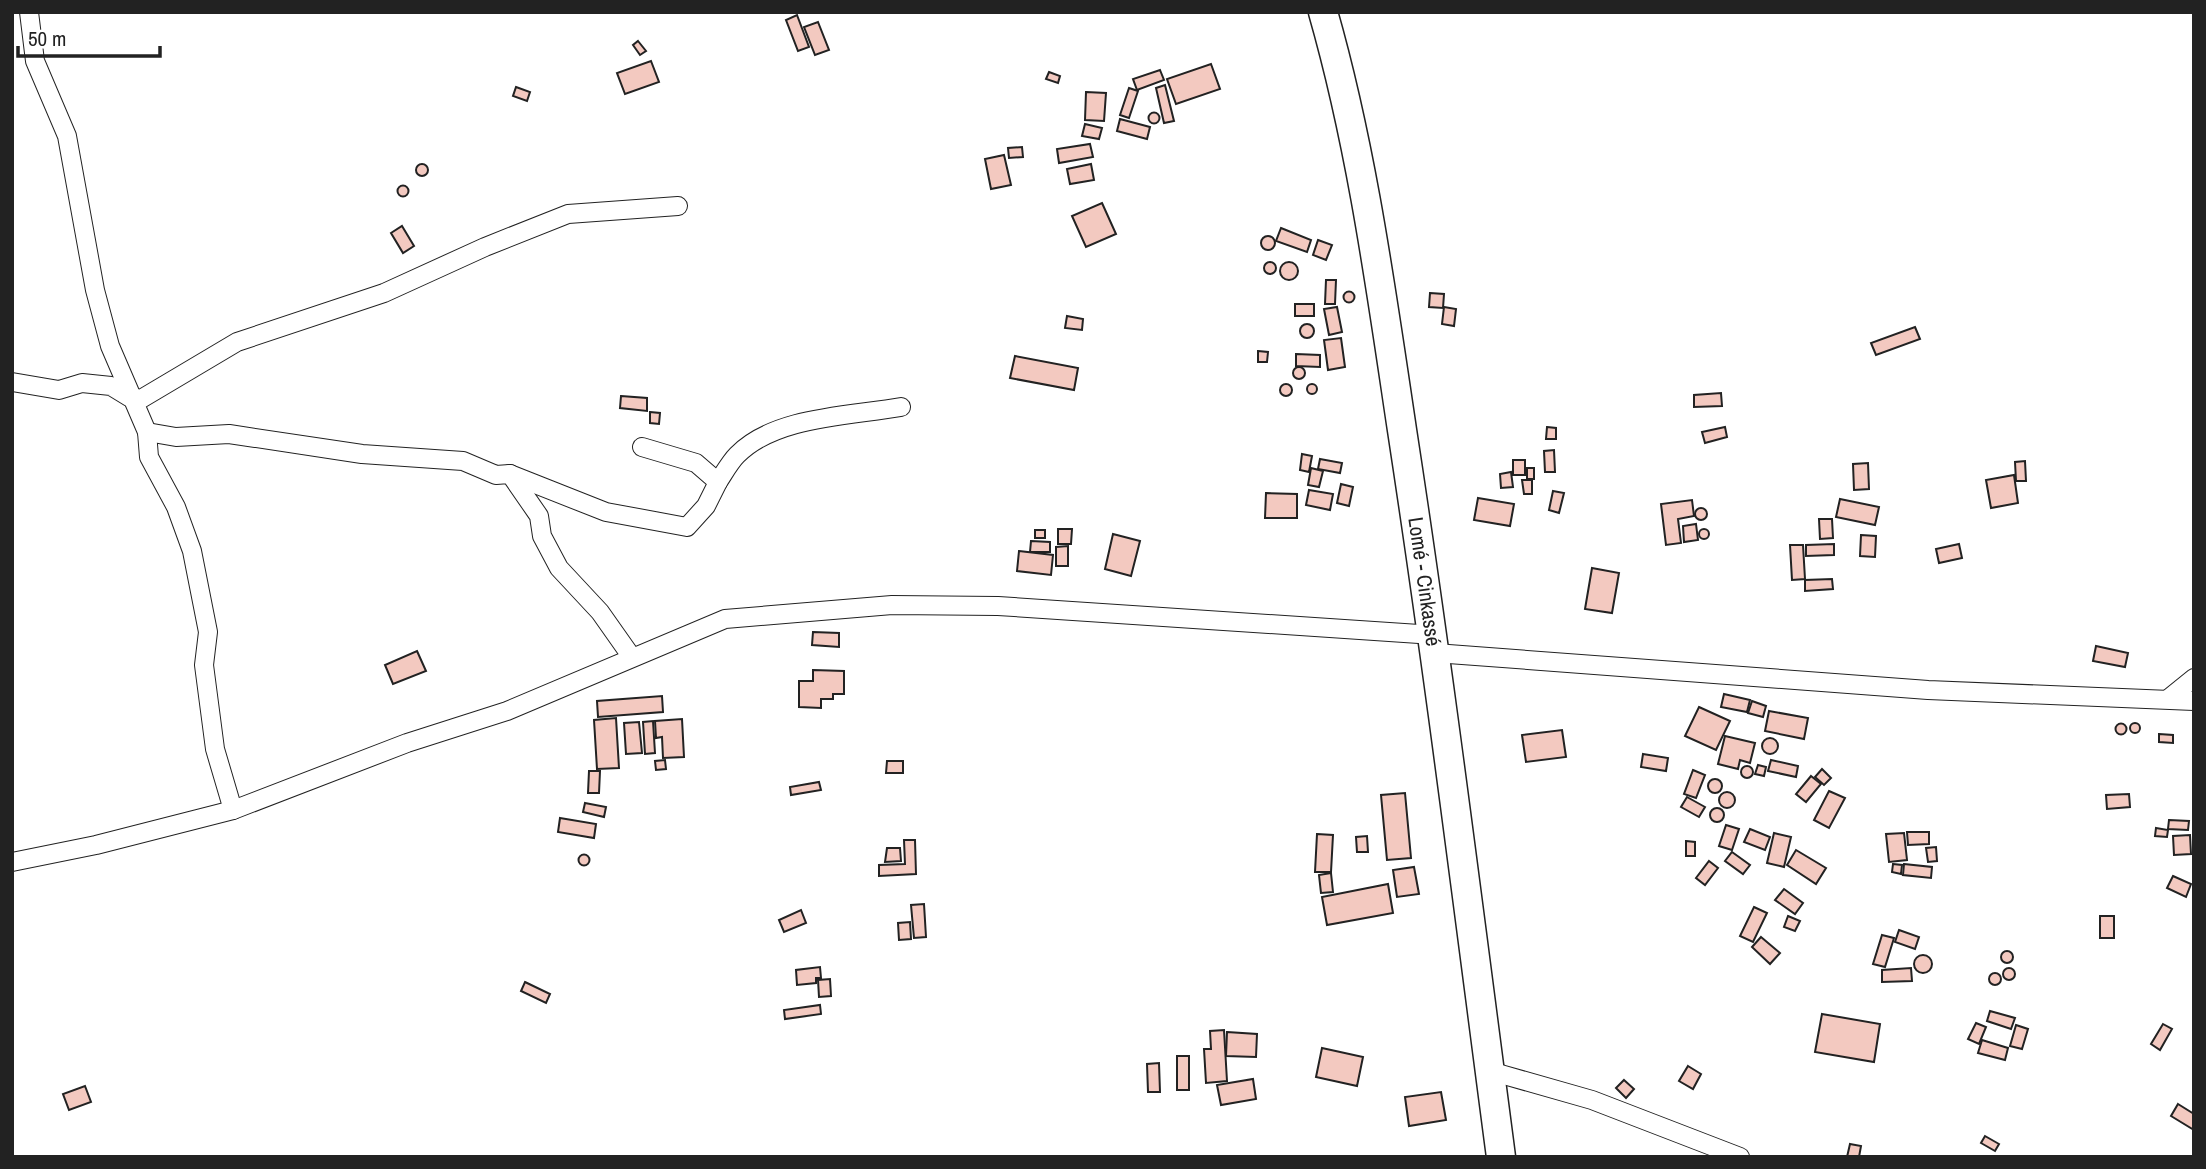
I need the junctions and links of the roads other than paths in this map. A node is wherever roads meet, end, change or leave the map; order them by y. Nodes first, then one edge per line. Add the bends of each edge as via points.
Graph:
1 (29, 12) edge
2 (1323, 12) edge
3 (678, 206) dead end
4 (12, 382) edge
5 (129, 397) junction
6 (901, 407) dead end
7 (147, 432) junction
8 (642, 447) dead end
9 (510, 474) junction
10 (718, 482) junction
11 (1434, 644) junction
12 (631, 656) junction
13 (2194, 678) edge
14 (2168, 699) junction
15 (2194, 701) edge
16 (233, 810) junction
17 (12, 862) edge
18 (1490, 1071) junction
19 (1501, 1157) edge
20 (1740, 1157) edge

1 - 5 street via 35,61 67,136 95,290
2 - 11 highway, Lomé - Cinkassé via 1374,250
3 - 5 street via 568,214 384,293 237,342 141,399
4 - 5 street via 59,390 82,383 111,386
5 - 7 street
6 - 10 street via 812,419 759,439 737,455
7 - 9 street via 176,437 229,434 362,454 463,461 496,475
7 - 16 street via 149,457 176,507 192,551 208,632 204,665 215,748
8 - 10 street via 696,463
9 - 10 street via 606,512 687,527 706,506
9 - 12 street via 539,516 542,536 559,568 600,612
11 - 12 street via 998,606 892,605 725,620
11 - 14 street via 1928,690
11 - 18 highway, Lomé - Cinkassé
12 - 16 street via 507,711 407,743
13 - 14 street
14 - 15 street
16 - 17 street
18 - 19 highway, Lomé - Cinkassé
18 - 20 street via 1592,1100

